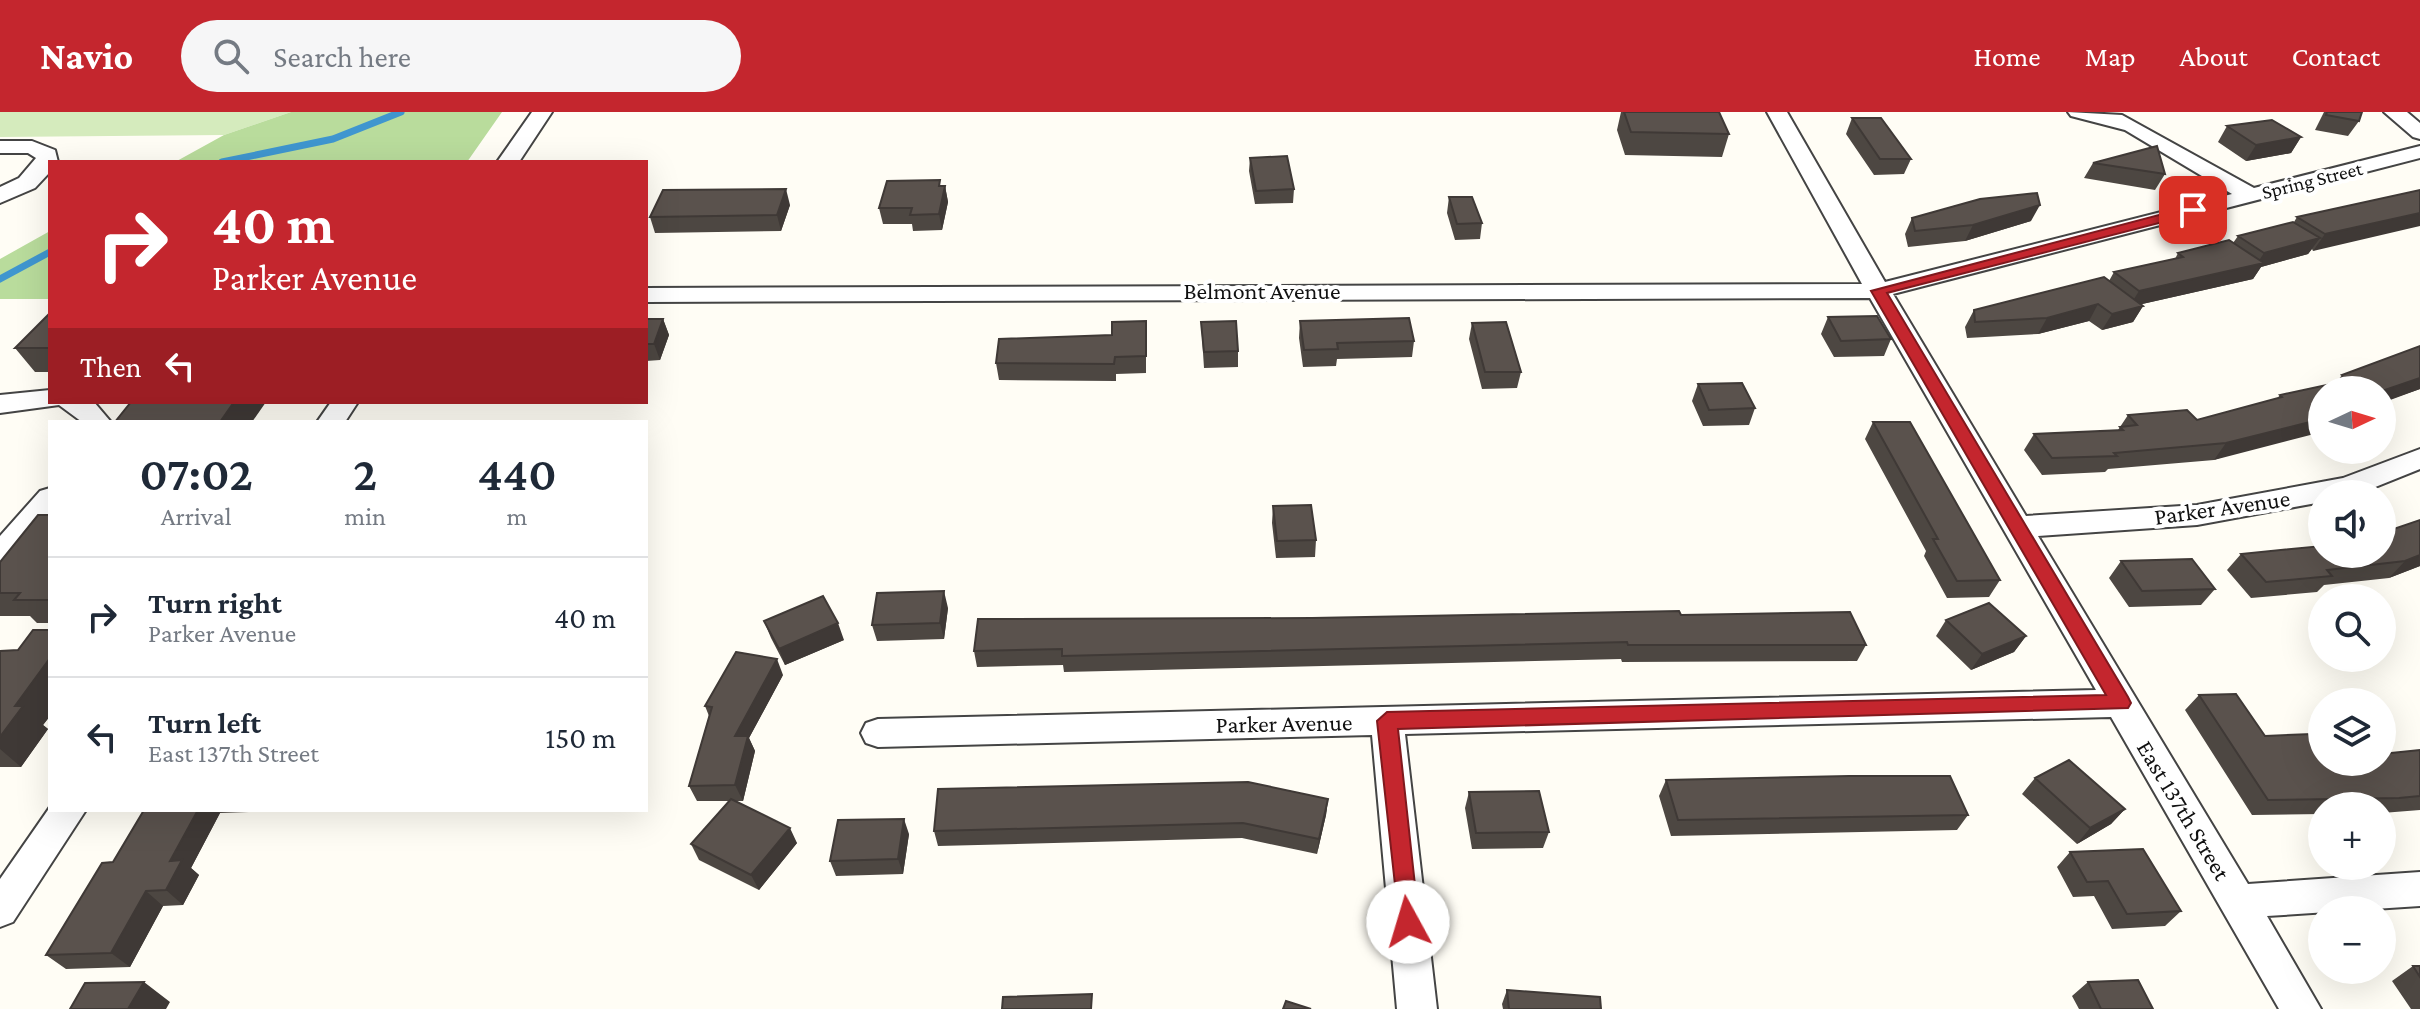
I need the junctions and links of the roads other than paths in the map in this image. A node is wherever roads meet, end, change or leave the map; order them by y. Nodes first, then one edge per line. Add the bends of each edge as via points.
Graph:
1 (542, 112) edge
2 (1777, 112) edge
3 (2078, 112) edge
4 (2394, 112) edge
5 (2420, 133) edge
6 (0, 147) edge
7 (2420, 152) edge
8 (509, 160) edge
9 (2250, 195) junction
10 (0, 196) edge
11 (1878, 291) junction
12 (648, 295) edge
13 (48, 399) edge
14 (0, 404) edge
15 (75, 404) edge
16 (95, 420) edge
17 (2420, 458) edge
18 (48, 500) edge
19 (2017, 527) junction
20 (0, 556) edge
21 (2121, 703) junction
22 (1387, 721) junction
23 (878, 733) dead end
24 (67, 812) edge
25 (2420, 889) edge
26 (2238, 901) junction
27 (0, 910) edge
28 (1417, 1009) edge
29 (2301, 1009) edge

1 - 8 street
2 - 11 street, East 137th Street
3 - 9 street via 2132,126
4 - 5 street
6 - 10 street via 32,147 47,155 47,163 27,183
7 - 9 street, Spring Street
9 - 11 street, Spring Street
11 - 12 street, Belmont Avenue
11 - 19 street, East 137th Street
13 - 14 street
15 - 16 street
17 - 19 street, Parker Avenue via 2348,487 2197,515
18 - 20 street
19 - 21 street, East 137th Street
21 - 22 street, Parker Avenue
21 - 26 street, East 137th Street
22 - 23 street, Parker Avenue
22 - 28 street
24 - 27 street
25 - 26 street
26 - 29 street, East 137th Street

